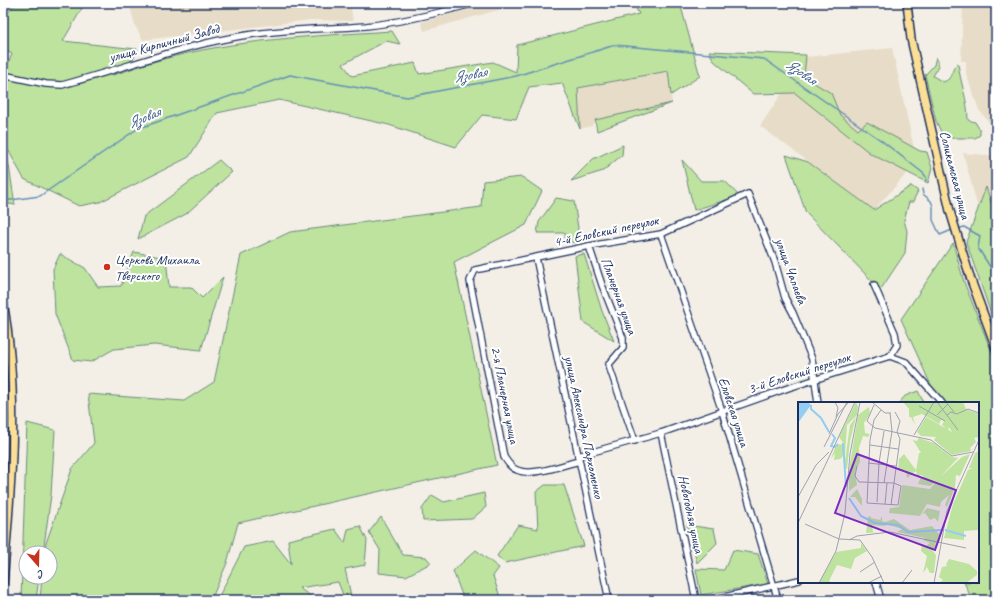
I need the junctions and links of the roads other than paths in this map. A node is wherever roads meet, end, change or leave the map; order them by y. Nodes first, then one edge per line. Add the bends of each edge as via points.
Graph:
1 (475, 3) edge
2 (907, 3) edge
3 (3, 75) edge
4 (748, 194) joint
5 (661, 234) junction
6 (589, 246) junction
7 (536, 258) junction
8 (470, 281) joint
9 (874, 285) dead end
10 (3, 302) edge
11 (996, 348) edge
12 (890, 356) junction
13 (814, 380) junction
14 (818, 402) edge
15 (941, 402) edge
16 (722, 412) junction
17 (661, 433) junction
18 (635, 441) junction
19 (578, 459) junction
20 (798, 580) edge
21 (3, 583) edge
22 (876, 583) edge
23 (775, 586) junction
24 (609, 600) edge
25 (696, 600) edge
26 (711, 600) edge
27 (778, 600) edge
28 (881, 600) edge

1 - 3 street, улица Кирпичный Завод via 395,22 255,34 202,43 62,84 46,84
2 - 11 main road, Соликамская улица via 911,39 950,211
4 - 5 street, 4-й Еловский переулок
4 - 13 street, улица Чапаева via 775,262 785,298 812,359
5 - 6 street, 4-й Еловский переулок
5 - 16 street, Еловская улица
6 - 7 street, 4-й Еловский переулок
6 - 18 street, Планерная улица via 623,338 624,348 609,364
7 - 8 street, 4-й Еловский переулок via 474,270
7 - 19 street, улица Александра Пархоменко
8 - 19 street, 2-я Планерная улица via 504,458 510,466 526,472 545,470
9 - 12 street via 895,333 897,345
10 - 21 main road via 12,381 12,479
12 - 13 street, 3-й Еловский переулок
12 - 15 street via 906,362
13 - 14 street, улица Чапаева
13 - 16 street, 3-й Еловский переулок
16 - 17 street, 3-й Еловский переулок
16 - 23 street, Еловская улица
17 - 18 street, 3-й Еловский переулок
17 - 25 street, Новогодняя улица
18 - 19 street, 3-й Еловский переулок
19 - 24 street, улица Александра Пархоменко
20 - 23 street
22 - 28 street
23 - 26 street
23 - 27 street, Еловская улица

